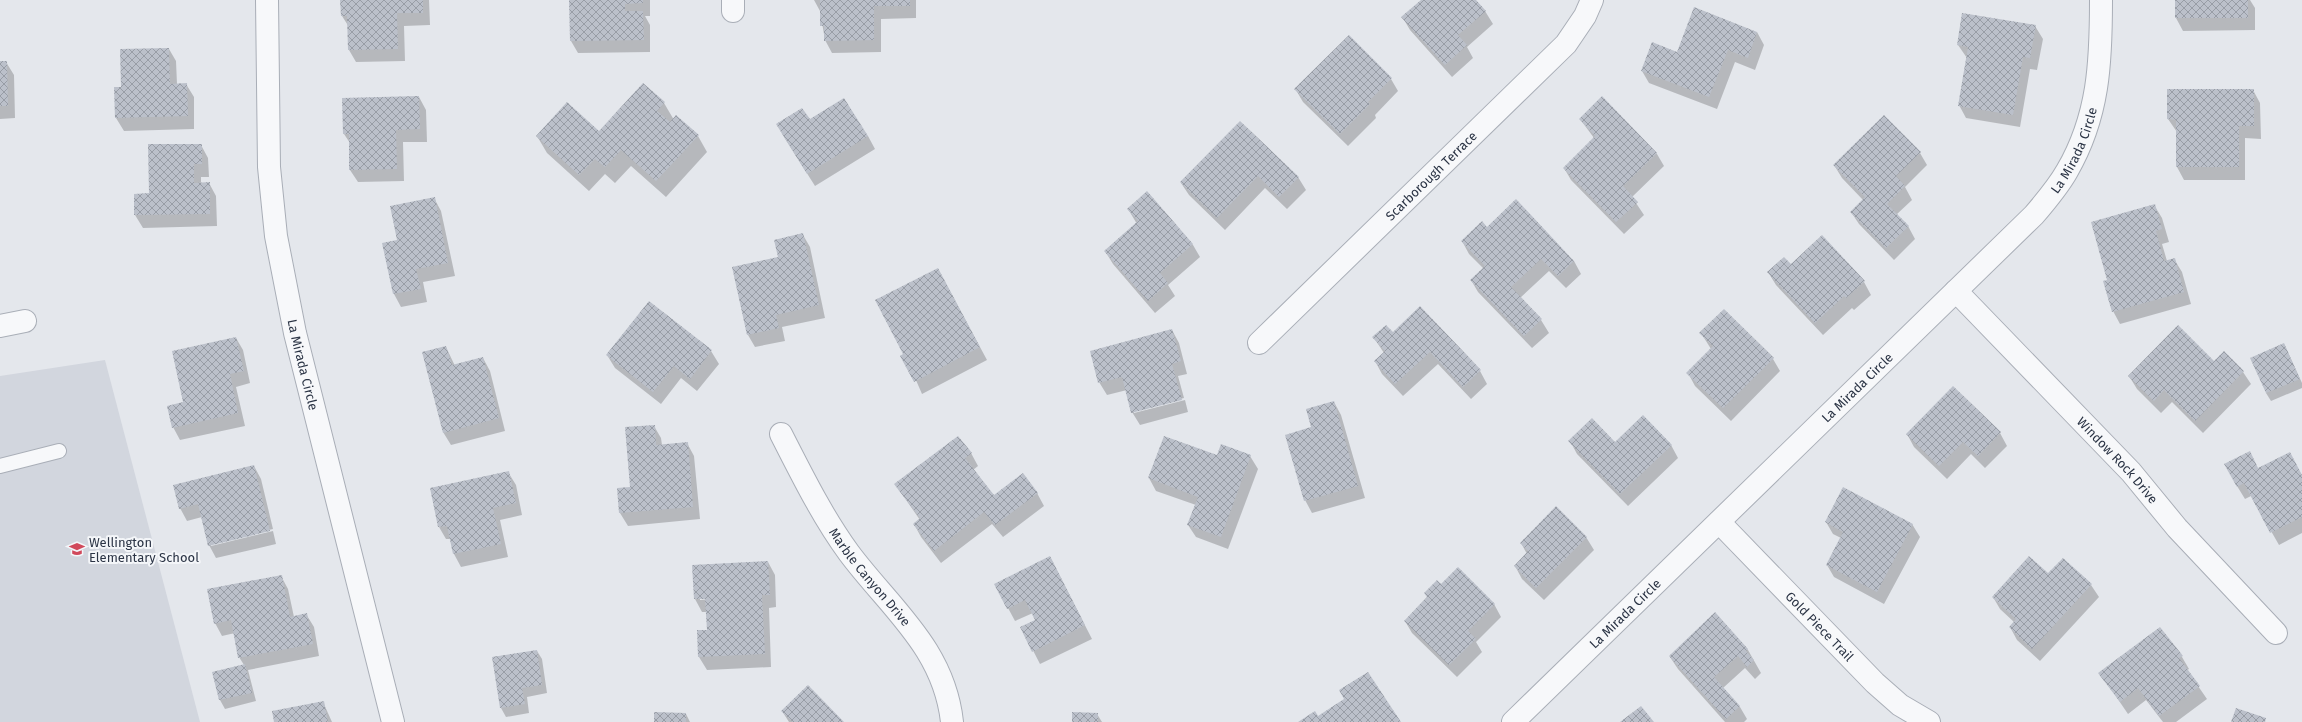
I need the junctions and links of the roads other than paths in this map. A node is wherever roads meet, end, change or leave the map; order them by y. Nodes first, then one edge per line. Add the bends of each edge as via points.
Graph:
1 (267, 0) edge
2 (1592, 0) edge
3 (2101, 0) edge
4 (1956, 291) junction
5 (25, 321) dead end
6 (0, 326) edge
7 (1259, 343) dead end
8 (781, 434) dead end
9 (59, 451) dead end
10 (0, 466) edge
11 (1719, 522) junction
12 (2276, 633) dead end
13 (393, 722) edge
14 (952, 722) edge
15 (1513, 722) edge
16 (1929, 722) edge

1 - 13 street, La Mirada Circle via 269,167 282,270 295,333
2 - 7 street, Scarborough Terrace via 1585,16 1566,44
3 - 4 street, La Mirada Circle via 2098,87 2089,122 2076,155 2057,187 2034,215
4 - 11 street, La Mirada Circle
4 - 12 street, Window Rock Drive via 2131,472 2177,528
5 - 6 street
8 - 14 street, Marble Canyon Drive via 819,508 849,553 923,642 941,677
9 - 10 lane
11 - 15 street, La Mirada Circle
11 - 16 street, Gold Piece Trail via 1875,683 1900,705

